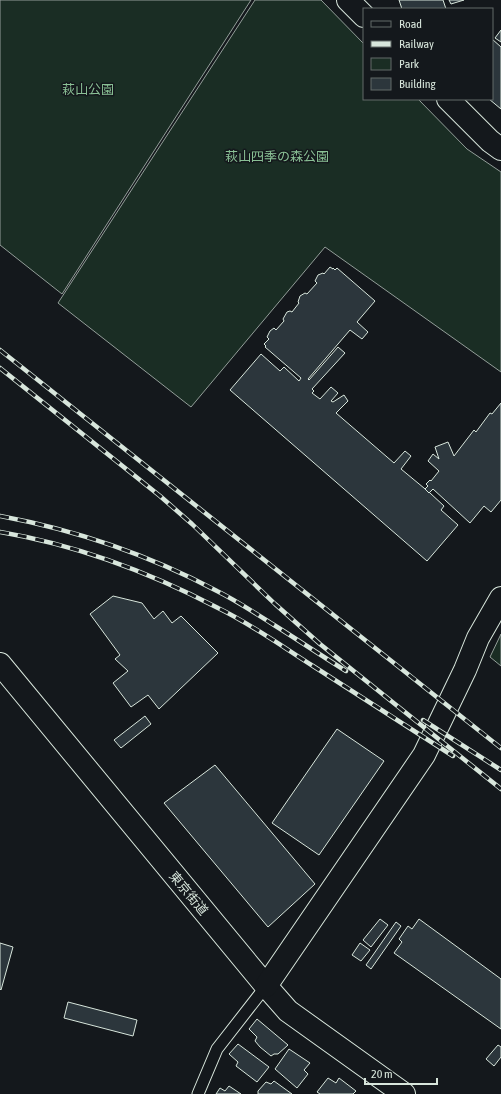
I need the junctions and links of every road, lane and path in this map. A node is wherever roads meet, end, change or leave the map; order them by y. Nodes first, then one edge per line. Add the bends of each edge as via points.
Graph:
1 (348, 0) edge
2 (363, 15) edge
3 (449, 100) edge
4 (501, 149) edge
5 (501, 598) edge
6 (0, 664) edge
7 (266, 986) junction
8 (198, 1094) edge
9 (404, 1094) edge

1 - 2 street
3 - 4 street
5 - 7 street via 478,638 424,755
6 - 7 street, 東京街道
7 - 8 lane via 217,1049
7 - 9 street, 東京街道 via 288,1011

